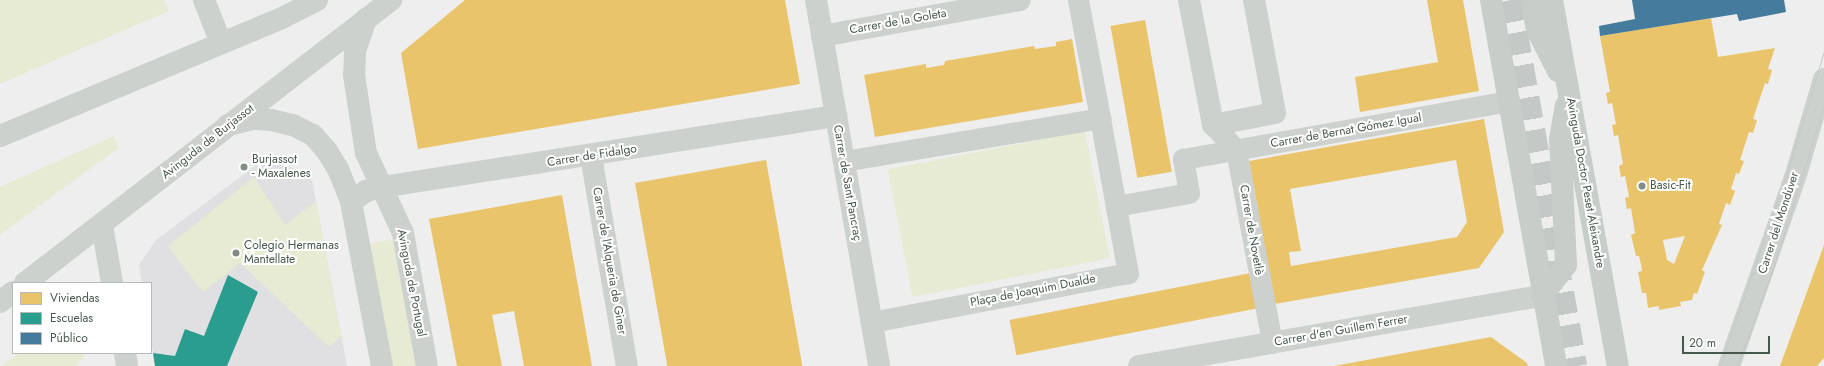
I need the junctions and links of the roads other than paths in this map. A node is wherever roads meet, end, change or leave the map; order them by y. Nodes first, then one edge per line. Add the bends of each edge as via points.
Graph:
1 (204, 0) edge
2 (317, 0) edge
3 (391, 0) edge
4 (816, 0) edge
5 (1020, 0) edge
6 (1078, 0) edge
7 (1189, 0) edge
8 (1254, 0) edge
9 (1491, 0) edge
10 (1532, 0) edge
11 (1552, 0) edge
12 (366, 19) junction
13 (822, 36) junction
14 (221, 43) junction
15 (1824, 79) edge
16 (1568, 93) junction
17 (1508, 101) junction
18 (836, 116) junction
19 (1100, 118) junction
20 (228, 125) junction
21 (1213, 125) junction
22 (0, 136) edge
23 (1236, 150) junction
24 (591, 156) junction
25 (844, 161) junction
26 (382, 187) junction
27 (350, 202) junction
28 (1116, 206) junction
29 (102, 225) junction
30 (26, 282) edge
31 (112, 282) edge
32 (12, 293) edge
33 (1542, 296) junction
34 (0, 302) edge
35 (871, 322) junction
36 (1272, 343) junction
37 (125, 354) edge
38 (1204, 360) edge
39 (127, 366) edge
40 (382, 366) edge
41 (427, 366) edge
42 (627, 366) edge
43 (879, 366) edge
44 (1139, 366) edge
45 (1556, 366) edge
46 (1618, 366) edge
47 (1729, 366) edge

1 - 14 street
2 - 14 main road via 284,17
3 - 12 main road, Avinguda de Burjassot
4 - 13 street, Carrer de Sant Pancraç
5 - 13 street, Carrer de la Goleta
6 - 19 street, Plaça de Joaquim Dualde
7 - 21 street
8 - 21 street via 1275,113
9 - 17 main road
10 - 16 main road via 1537,30
11 - 16 main road, Avinguda Doctor Peset Aleixandre
12 - 20 main road, Avinguda de Burjassot
12 - 26 street, Avinguda de Portugal via 355,51 354,75 366,153
13 - 18 street, Carrer de Sant Pancraç
14 - 22 main road
15 - 47 street, Carrer del Mondúver via 1795,178
16 - 33 main road via 1560,139 1566,265
16 - 46 main road, Avinguda Doctor Peset Aleixandre
17 - 23 street, Carrer de Bernat Gómez Igual
17 - 33 main road
18 - 24 street, Carrer de Fidalgo
18 - 25 street, Carrer de Sant Pancraç
19 - 25 street
19 - 28 street, Plaça de Joaquim Dualde
20 - 27 street via 252,120 271,120 294,125 312,135 328,151 338,169
20 - 29 main road, Avinguda de Burjassot
21 - 23 street
23 - 28 street, Carrer de Bernat Gómez Igual via 1184,159 1189,193
23 - 36 street, Carrer de Novetlè
24 - 26 street, Carrer de Fidalgo
24 - 42 street, Carrer de l'Alqueria de Giner
25 - 35 street, Carrer de Sant Pancraç
26 - 27 street, Carrer de Fidalgo via 366,191
26 - 41 street, Avinguda de Portugal via 403,233
27 - 40 street
28 - 35 street, Plaça de Joaquim Dualde via 1128,273
29 - 30 main road, Avinguda de Burjassot
29 - 31 street
32 - 34 main road
33 - 36 street, Carrer d'en Guillem Ferrer
33 - 45 main road
35 - 43 street, Carrer de Sant Pancraç
36 - 38 street, Carrer d'en Guillem Ferrer
37 - 39 street
38 - 44 street, Carrer d'en Guillem Ferrer

